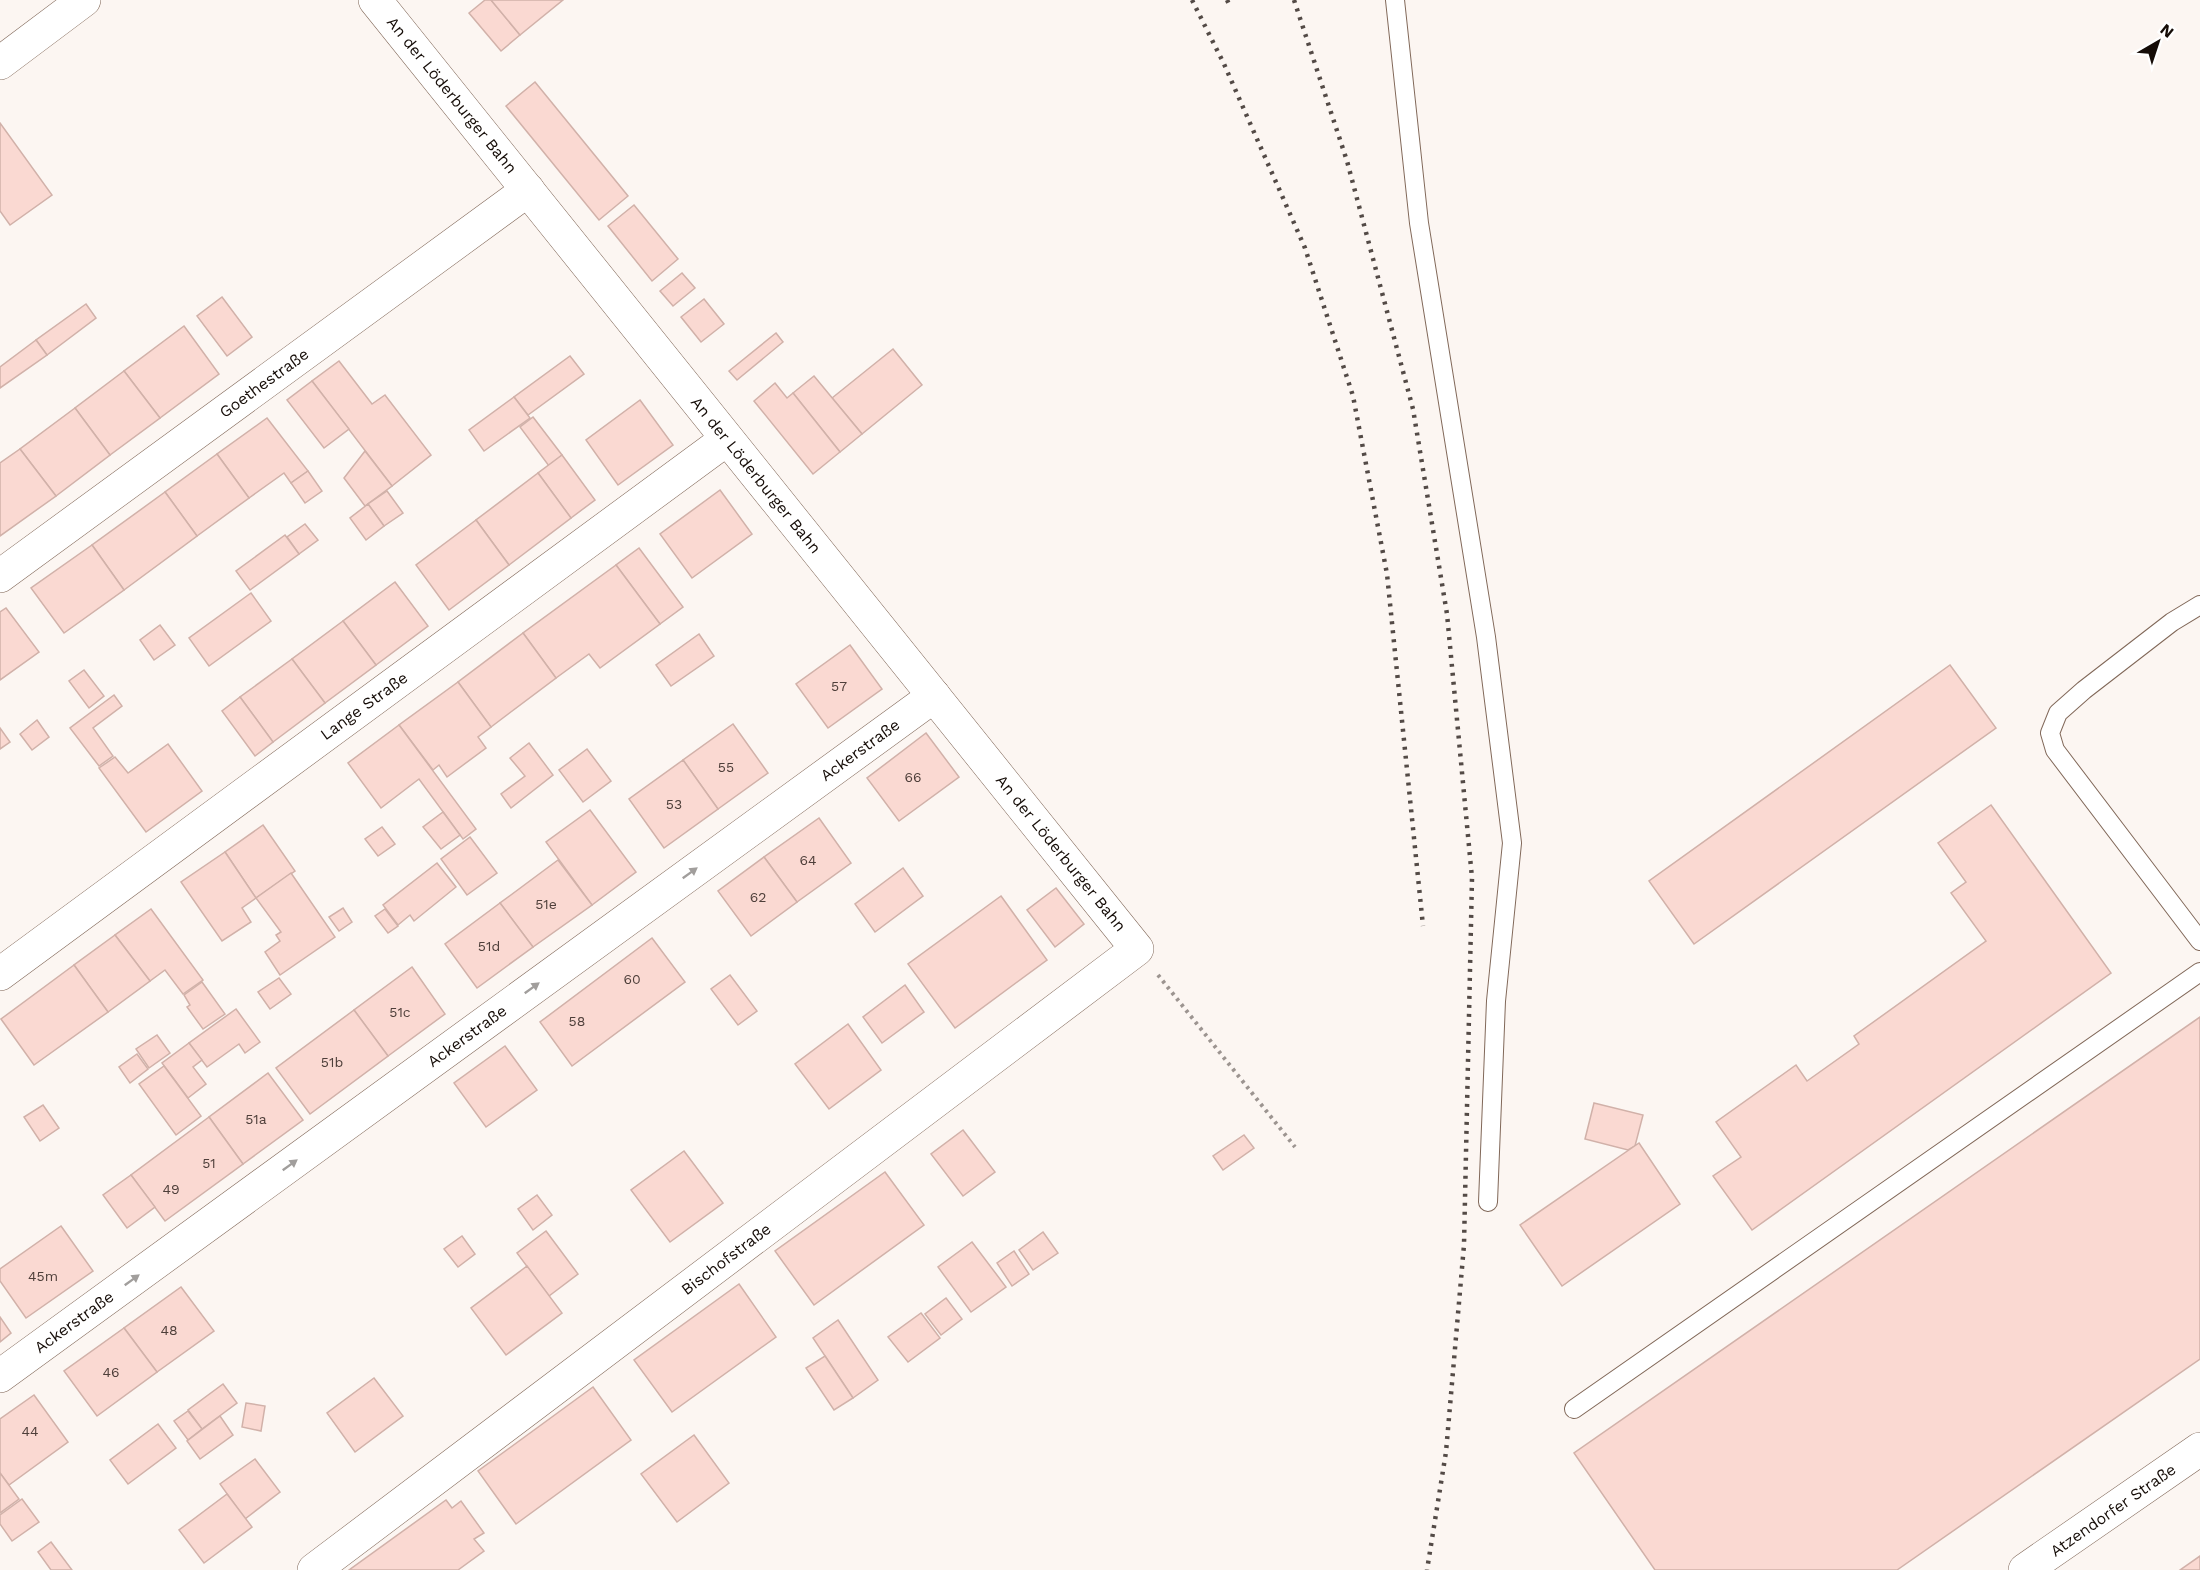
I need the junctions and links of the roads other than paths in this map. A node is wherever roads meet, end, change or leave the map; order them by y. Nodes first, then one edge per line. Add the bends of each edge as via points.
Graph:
1 (84, 0) edge
2 (375, 0) edge
3 (1395, 0) edge
4 (0, 63) edge
5 (528, 190) junction
6 (727, 439) junction
7 (0, 576) edge
8 (2200, 605) edge
9 (934, 696) junction
10 (2200, 941) edge
11 (1137, 949) joint
12 (2200, 972) edge
13 (0, 974) edge
14 (1488, 1202) dead end
15 (0, 1376) edge
16 (1574, 1409) dead end
17 (2200, 1449) edge
18 (314, 1570) edge
19 (2025, 1570) edge

1 - 4 street
2 - 5 street, An der Löderburger Bahn
3 - 14 lane via 1419,223 1486,637 1512,843 1496,1001
5 - 6 street, An der Löderburger Bahn
5 - 7 street, Goethestraße
6 - 9 street, An der Löderburger Bahn
6 - 13 street, Lange Straße
8 - 10 lane via 2084,690 2058,713 2050,733 2055,750
9 - 11 street, An der Löderburger Bahn
15 -> 9 street, Ackerstraße
11 - 18 street, Bischofstraße
12 - 16 lane
17 - 19 street, Atzendorfer Straße

